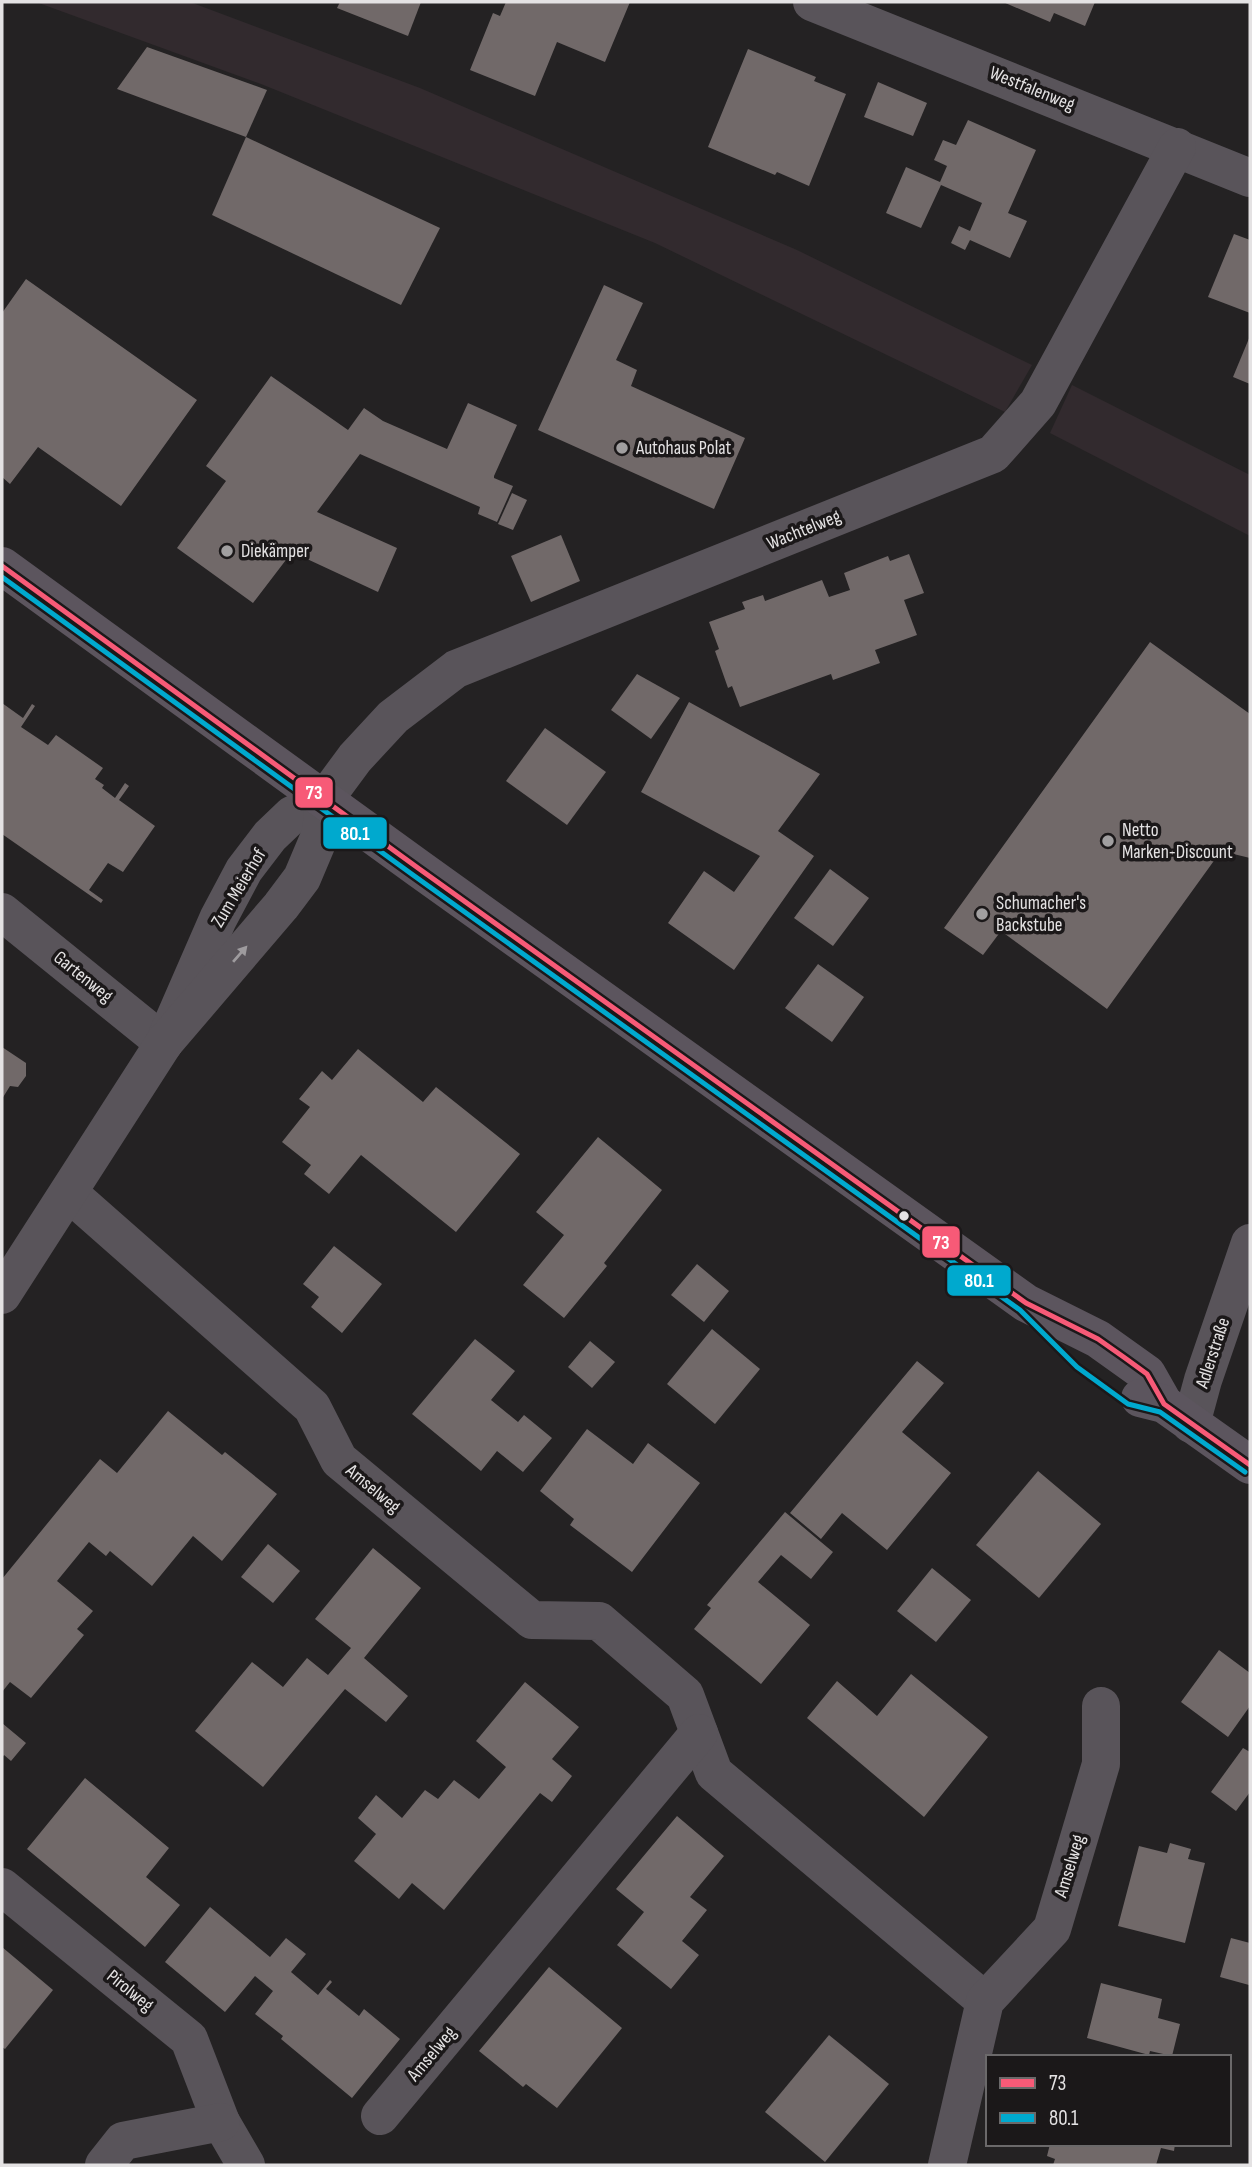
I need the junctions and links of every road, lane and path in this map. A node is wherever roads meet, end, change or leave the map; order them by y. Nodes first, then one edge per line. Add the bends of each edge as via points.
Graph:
1 (812, 2) edge
2 (1177, 147) junction
3 (1250, 178) edge
4 (2, 566) edge
5 (324, 800) junction
6 (2, 912) edge
7 (164, 1044) junction
8 (69, 1193) junction
9 (1250, 1243) edge
10 (2, 1295) edge
11 (1178, 1414) junction
12 (1250, 1465) edge
13 (1101, 1706) dead end
14 (699, 1733) junction
15 (2, 1887) edge
16 (985, 2001) junction
17 (380, 2116) dead end
18 (221, 2122) junction
19 (104, 2165) edge
20 (246, 2165) edge
21 (947, 2165) edge

1 - 2 street, Westfalenweg
2 - 3 street, Westfalenweg
2 - 5 street, Wachtelweg via 1038,402 993,454 456,669 393,717
4 - 5 main road
7 -> 5 street, Zum Meierhof via 302,878 321,833
5 - 7 street, Zum Meierhof via 292,815 244,870
5 - 11 main road via 1026,1303 1082,1360 1132,1396
6 - 7 street, Gartenweg
7 - 8 street, Zum Meierhof
8 - 10 street, Zum Meierhof
8 - 14 street, Amselweg via 312,1407 339,1460 532,1620 599,1621 685,1695
9 - 11 street, Adlerstraße via 1203,1380
11 - 12 main road
13 - 16 street, Amselweg via 1101,1764 1052,1929
14 - 16 street, Amselweg via 713,1773
14 - 17 street, Amselweg
15 - 18 street, Pirolweg via 189,2039
16 - 21 street, Amselweg
18 - 19 street via 123,2141
18 - 20 street, Pirolweg

